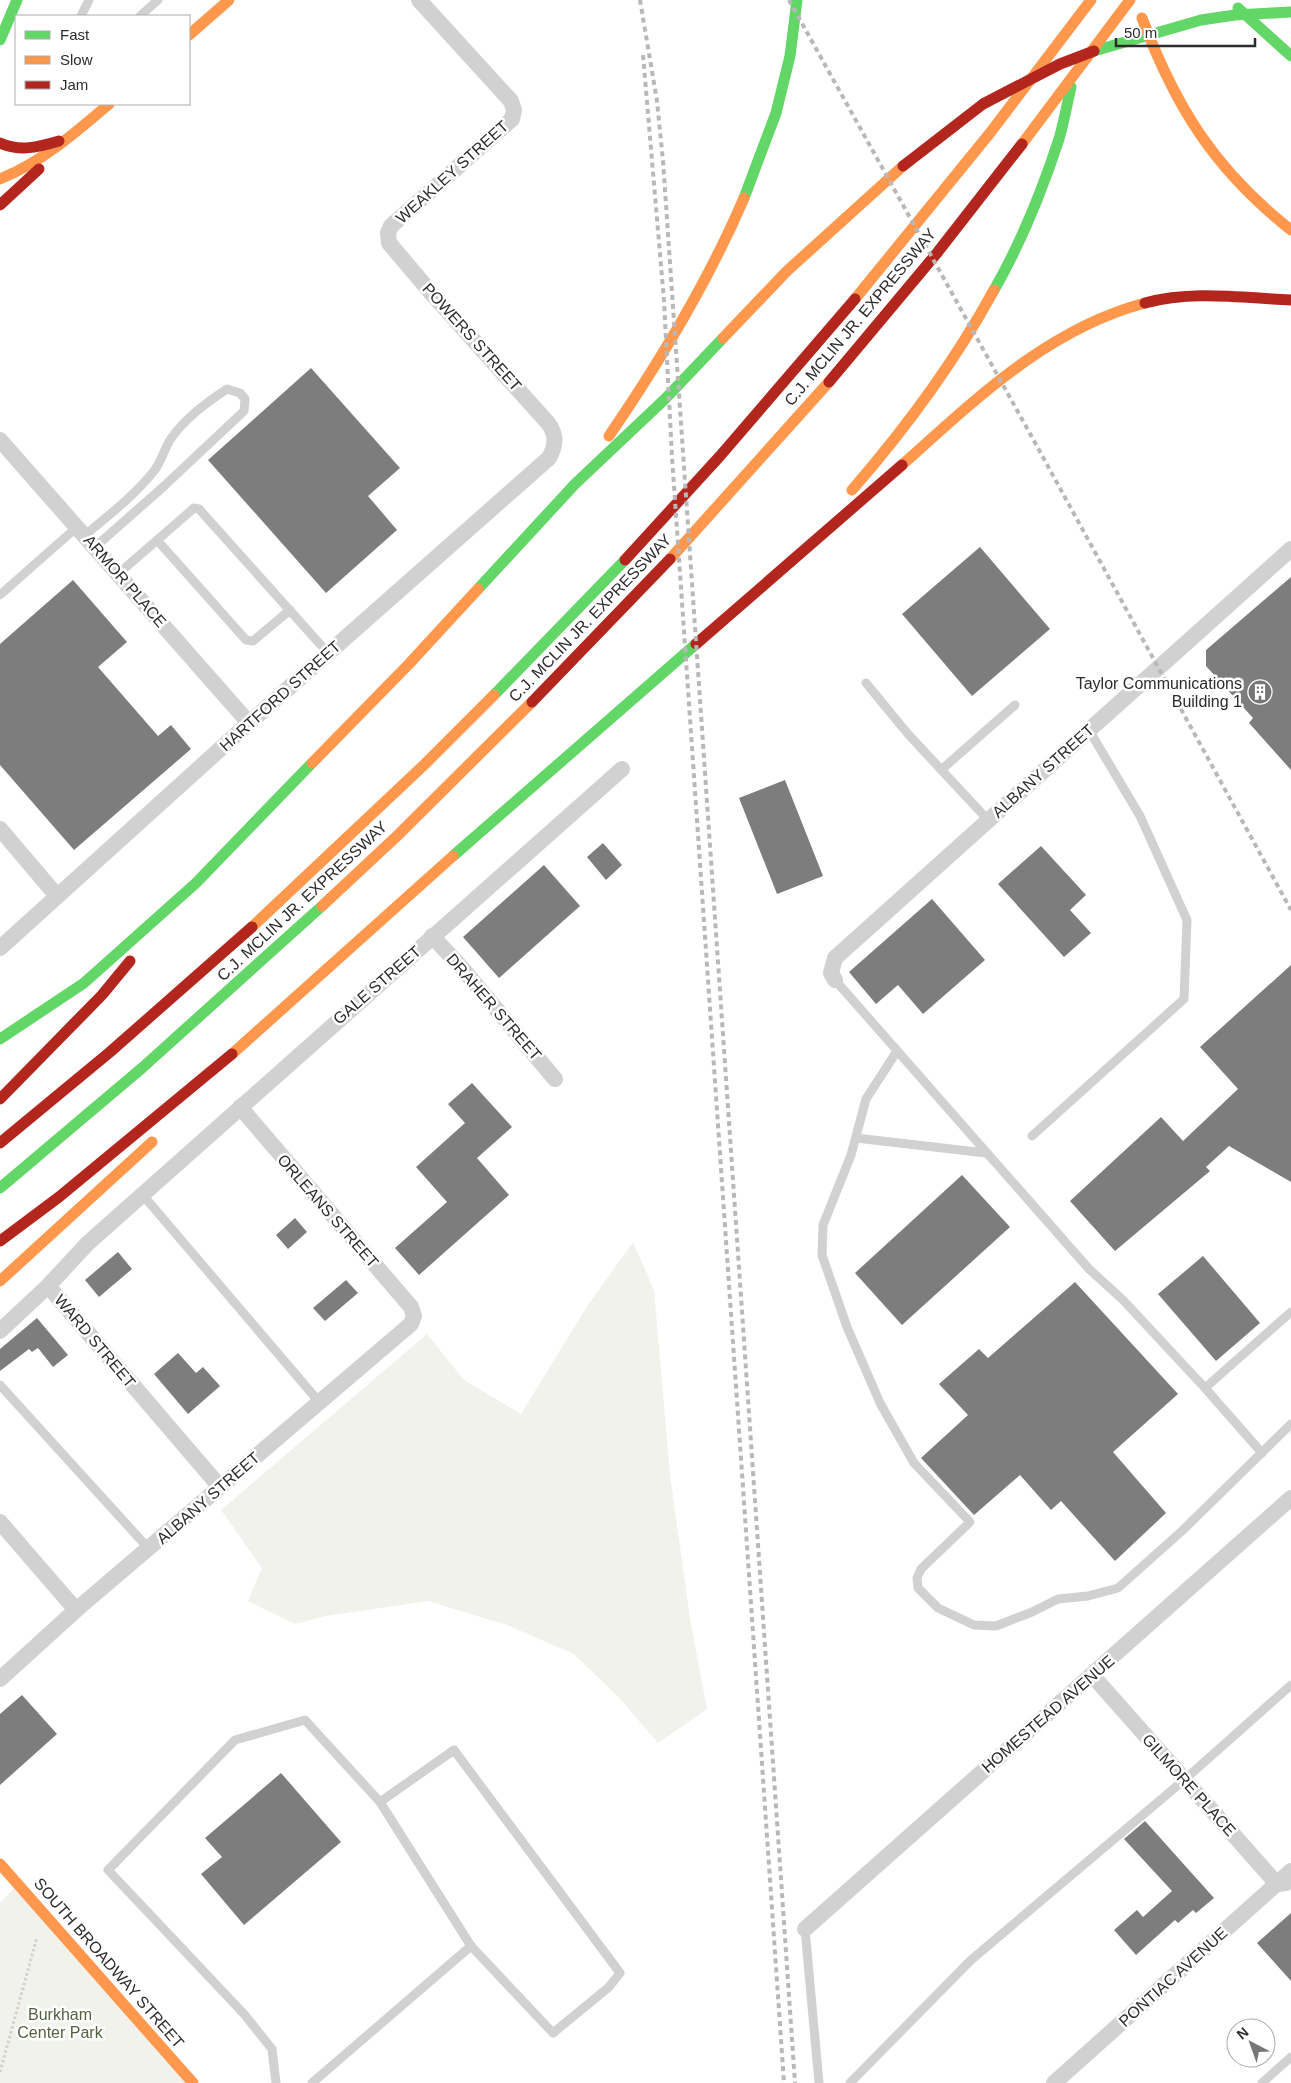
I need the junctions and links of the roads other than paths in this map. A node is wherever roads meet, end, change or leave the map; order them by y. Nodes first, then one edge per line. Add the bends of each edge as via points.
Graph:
1 (17, 0) edge
2 (89, 0) edge
3 (158, 0) edge
4 (229, 0) edge
5 (419, 0) edge
6 (797, 0) edge
7 (1091, 0) edge
8 (1130, 0) edge
9 (1137, 0) edge
10 (1229, 0) edge
11 (1291, 12) edge
12 (82, 15) edge
13 (141, 15) edge
14 (1086, 24) dead end
15 (190, 34) edge
16 (0, 40) edge
17 (1082, 42) dead end
18 (1291, 56) edge
19 (108, 105) edge
20 (92, 118) junction
21 (72, 134) junction
22 (0, 143) edge
23 (0, 179) edge
24 (0, 205) edge
25 (1289, 229) edge
26 (388, 233) joint
27 (1291, 300) edge
28 (0, 440) edge
29 (555, 442) joint
30 (575, 484) junction
31 (85, 537) junction
32 (157, 540) junction
33 (1291, 549) edge
34 (118, 574) junction
35 (773, 576) junction
36 (0, 595) edge
37 (290, 610) junction
38 (328, 653) junction
39 (866, 683) dead end
40 (1014, 705) dead end
41 (249, 723) junction
42 (1089, 730) junction
43 (622, 769) dead end
44 (941, 770) junction
45 (988, 820) junction
46 (0, 829) edge
47 (196, 883) junction
48 (57, 896) junction
49 (432, 936) junction
50 (0, 948) edge
51 (835, 980) joint
52 (0, 1039) edge
53 (897, 1051) junction
54 (216, 1068) junction
55 (554, 1079) dead end
56 (0, 1099) edge
57 (240, 1107) junction
58 (172, 1119) dead end
59 (159, 1134) dead end
60 (1032, 1136) dead end
61 (856, 1138) junction
62 (0, 1143) edge
63 (986, 1153) junction
64 (0, 1188) edge
65 (138, 1198) junction
66 (0, 1241) edge
67 (0, 1281) edge
68 (48, 1286) junction
69 (1291, 1312) edge
70 (414, 1316) joint
71 (0, 1331) edge
72 (0, 1385) edge
73 (1205, 1388) junction
74 (320, 1402) junction
75 (1291, 1424) edge
76 (1262, 1453) junction
77 (220, 1487) junction
78 (1291, 1498) edge
79 (0, 1522) edge
80 (149, 1549) junction
81 (76, 1610) junction
82 (1092, 1676) junction
83 (0, 1678) edge
84 (1291, 1685) edge
85 (1184, 1780) junction
86 (380, 1802) junction
87 (0, 1864) edge
88 (1291, 1871) edge
89 (1284, 1884) edge
90 (805, 1928) joint
91 (471, 1946) junction
92 (1291, 2057) edge
93 (193, 2083) edge
94 (276, 2083) edge
95 (312, 2083) edge
96 (819, 2083) edge
97 (850, 2083) edge
98 (1054, 2083) edge
99 (1262, 2083) edge

1 - 16 main road
2 - 12 lane
3 - 13 lane
4 - 15 main road
5 - 26 street, WEAKLEY STREET via 511,101 514,110 512,119 391,226
6 - 30 main road via 788,60 775,114 755,172 731,226 670,343
7 - 14 main road
7 - 62 main road, C.J. MCLIN JR. EXPRESSWAY via 868,285 760,412 617,570 426,763 302,882 71,1085
8 - 64 main road, C.J. MCLIN JR. EXPRESSWAY via 991,185 815,397 721,504 560,675 341,890 186,1030
9 - 25 main road via 1153,50 1175,99 1210,153 1253,198
10 - 18 main road
11 - 30 main road via 1201,20 1123,42 1060,64 984,104 915,156 808,252 665,398
17 - 35 main road via 1059,137 1037,199 980,317 946,370 869,472
19 - 20 main road
20 - 21 main road
20 - 24 main road
21 - 22 main road via 40,147 6,147
21 - 23 main road via 34,164
26 - 29 street, POWERS STREET via 389,243 548,423
27 - 35 main road via 1167,297 1129,307 1063,336 1014,368 982,394
28 - 31 street, ARMOR PLACE
29 - 38 street, HARTFORD STREET via 549,458
30 - 47 main road via 408,665
31 - 31 lane via 162,488 244,412 245,399 240,393 226,389 206,403 176,432 156,469
31 - 34 street, ARMOR PLACE
31 - 36 lane
32 - 34 lane
32 - 37 lane via 194,508 199,509
32 - 37 lane via 246,640 253,642
33 - 42 street, ALBANY STREET
34 - 41 street, ARMOR PLACE
35 - 54 main road
37 - 38 lane
38 - 41 street, HARTFORD STREET
39 - 44 lane
40 - 44 lane
41 - 48 street, HARTFORD STREET
42 - 45 street, ALBANY STREET
42 - 60 lane via 1140,816 1187,920 1184,999
43 - 49 street, GALE STREET
44 - 45 lane
45 - 51 street, ALBANY STREET via 835,958 831,973
46 - 48 street
47 - 52 main road via 84,984
47 - 56 main road via 102,995
48 - 50 street, HARTFORD STREET
49 - 55 street, DRAHER STREET
49 - 57 street, GALE STREET
51 - 53 lane
53 - 61 lane via 866,1100
53 - 63 lane
54 - 58 main road
54 - 66 main road via 59,1197
57 - 65 street, GALE STREET
57 - 70 street, ORLEANS STREET via 411,1307
59 - 67 main road
61 - 63 lane
61 - 76 lane via 823,1225 822,1255 847,1328 880,1403 914,1463 970,1522 921,1569 917,1578 918,1588 938,1608 974,1625 996,1626 1058,1599 1118,1588
63 - 73 lane via 1088,1269 1123,1300
65 - 68 street, WARD STREET via 88,1243
65 - 74 lane
68 - 71 street
68 - 77 street, WARD STREET
69 - 73 lane
70 - 74 street, ALBANY STREET via 411,1324
72 - 80 lane
73 - 76 lane
74 - 77 street, ALBANY STREET
75 - 76 lane
77 - 80 street, ALBANY STREET
78 - 82 street, HOMESTEAD AVENUE
79 - 81 street
80 - 81 street, ALBANY STREET
81 - 83 street, ALBANY STREET
82 - 85 street, GILMORE PLACE
82 - 90 street, HOMESTEAD AVENUE
84 - 85 lane
85 - 89 street, GILMORE PLACE
85 - 97 lane via 971,1960
86 - 91 lane
86 - 91 lane via 454,1750 620,1973 609,1987 554,2033
86 - 94 lane via 305,1720 236,1740 108,1870 244,2014 272,2049
87 - 93 main road, SOUTH BROADWAY STREET
88 - 89 street, PONTIAC AVENUE
89 - 98 street, PONTIAC AVENUE
90 - 96 lane
91 - 95 lane
92 - 99 lane

